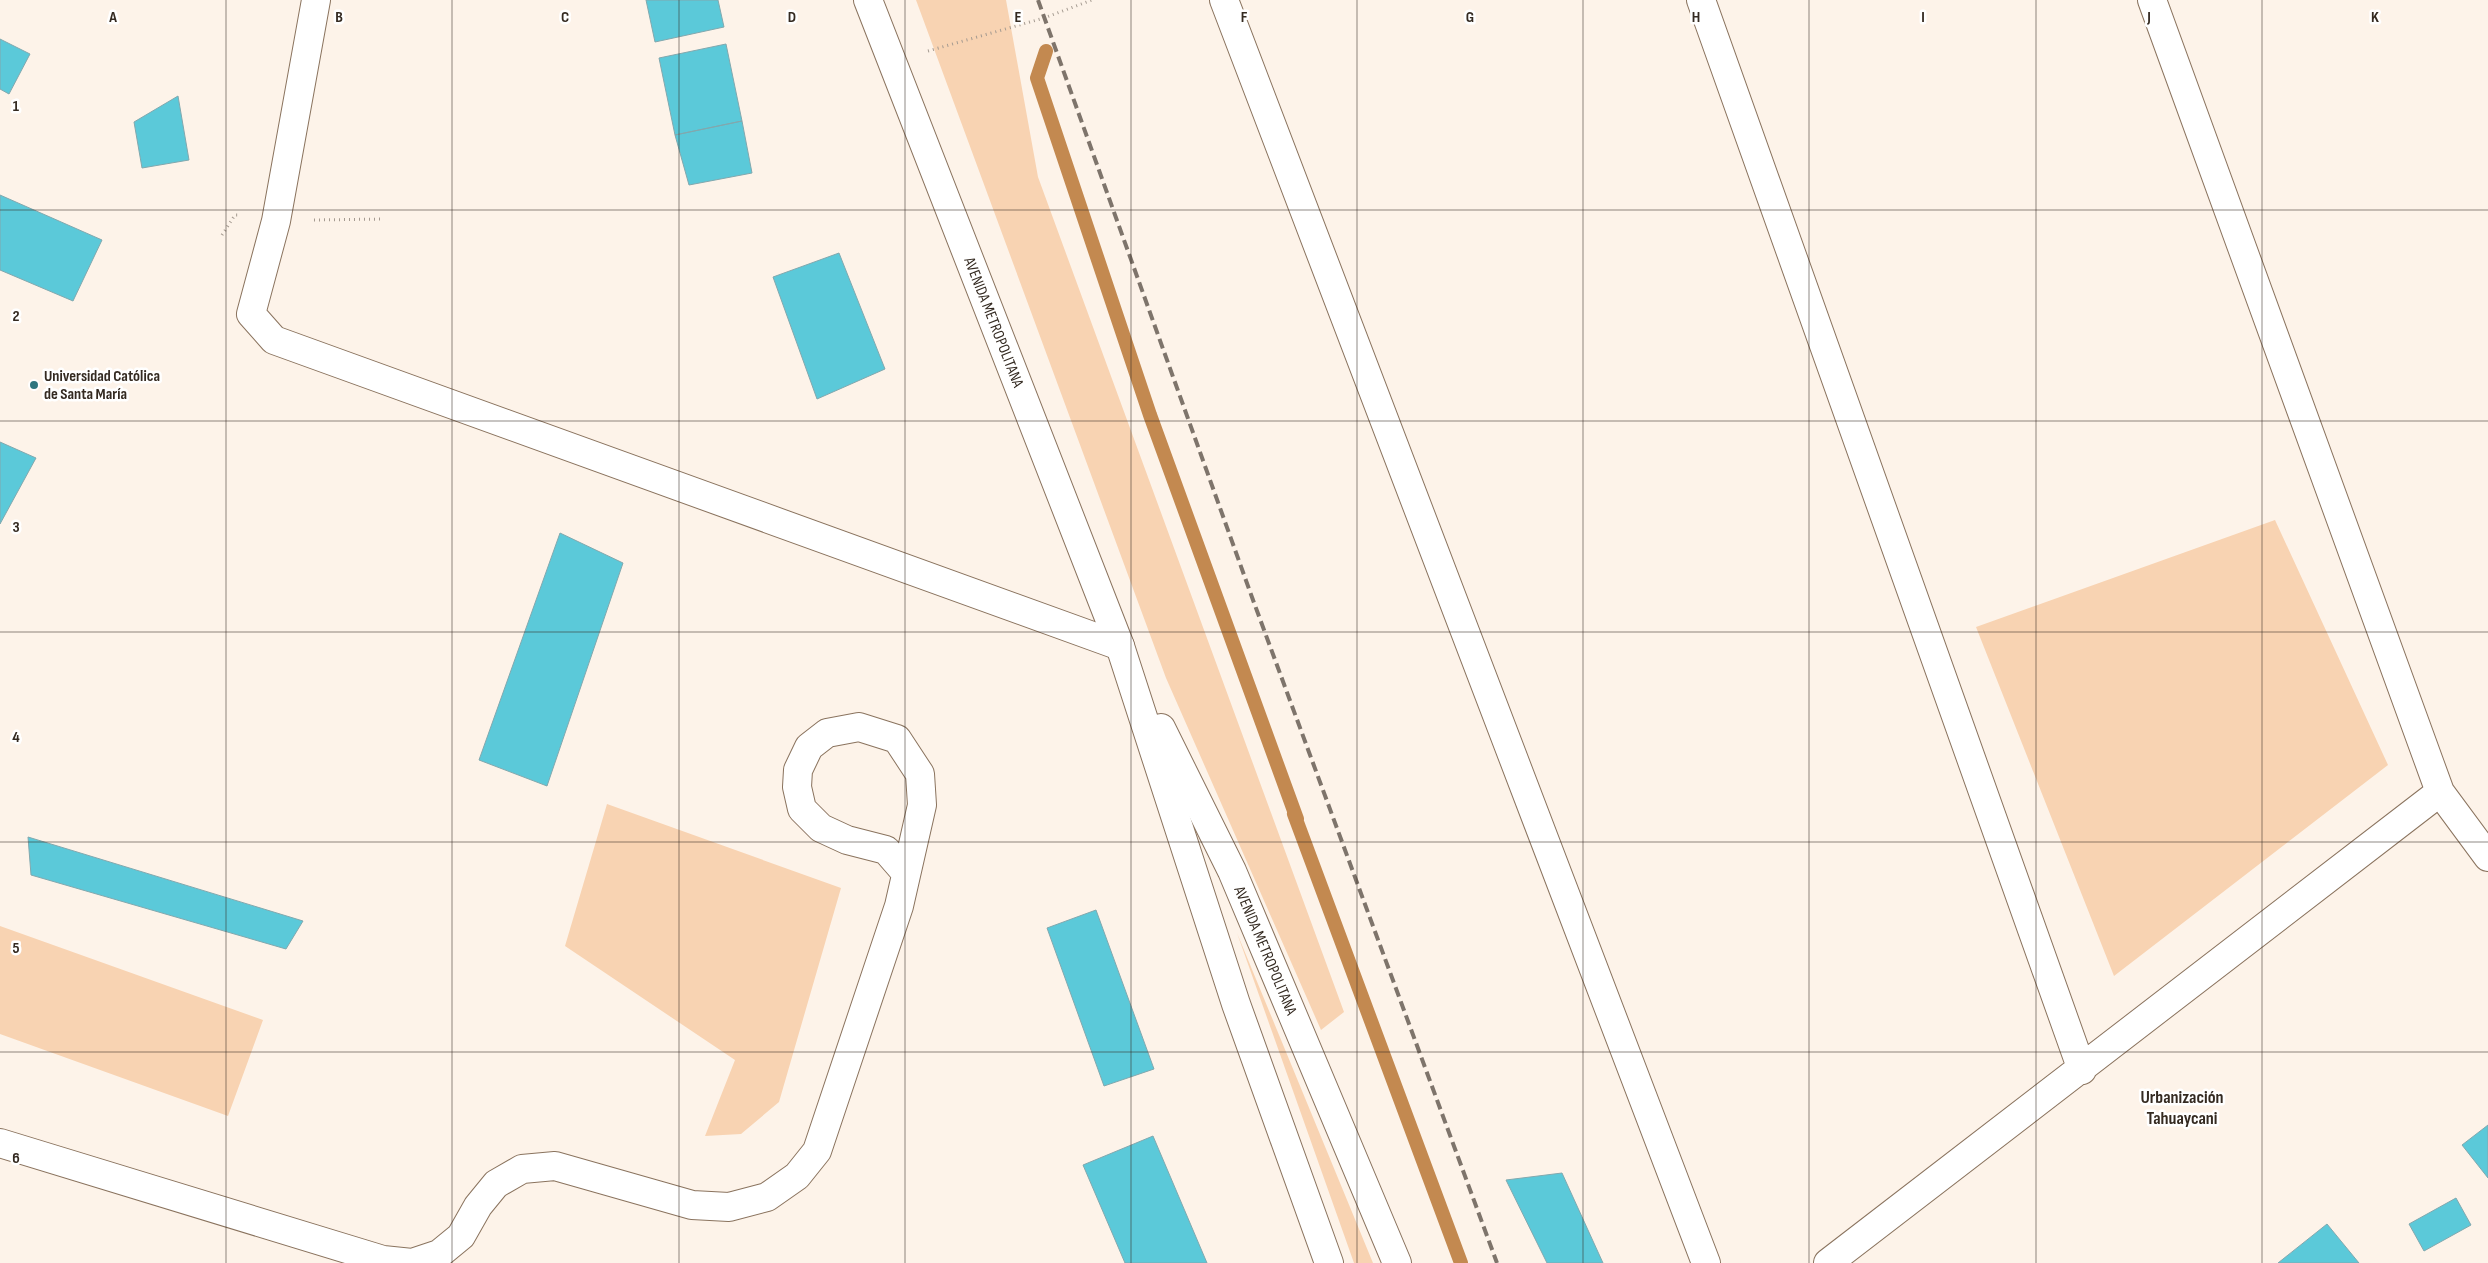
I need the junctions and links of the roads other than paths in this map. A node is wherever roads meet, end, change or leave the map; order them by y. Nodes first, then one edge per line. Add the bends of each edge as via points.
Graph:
1 (316, 0) edge
2 (868, 0) edge
3 (1224, 0) edge
4 (1701, 0) edge
5 (2156, 1) edge
6 (1120, 646) junction
7 (2440, 792) junction
8 (2488, 856) edge
9 (906, 872) junction
10 (2082, 1070) junction
11 (0, 1143) edge
12 (1328, 1263) edge
13 (1397, 1263) edge
14 (1706, 1263) edge
15 (1828, 1263) edge

1 - 6 street via 276,221 251,314 274,340
2 - 6 street, AVENIDA METROPOLITANA
3 - 14 street
4 - 10 street
5 - 7 street
6 - 12 street, AVENIDA METROPOLITANA via 1236,1004
6 - 13 street, AVENIDA METROPOLITANA via 1232,871
7 - 8 street
7 - 10 street
9 - 9 street via 922,806 920,774 897,739 859,727 826,733 809,747 798,770 797,787 802,810 821,828 847,840 886,850
9 - 11 street via 899,906 817,1151 797,1176 767,1197 729,1207 692,1205 555,1166 522,1169 496,1184 478,1206 461,1236 439,1254 412,1263 383,1260
10 - 15 street

